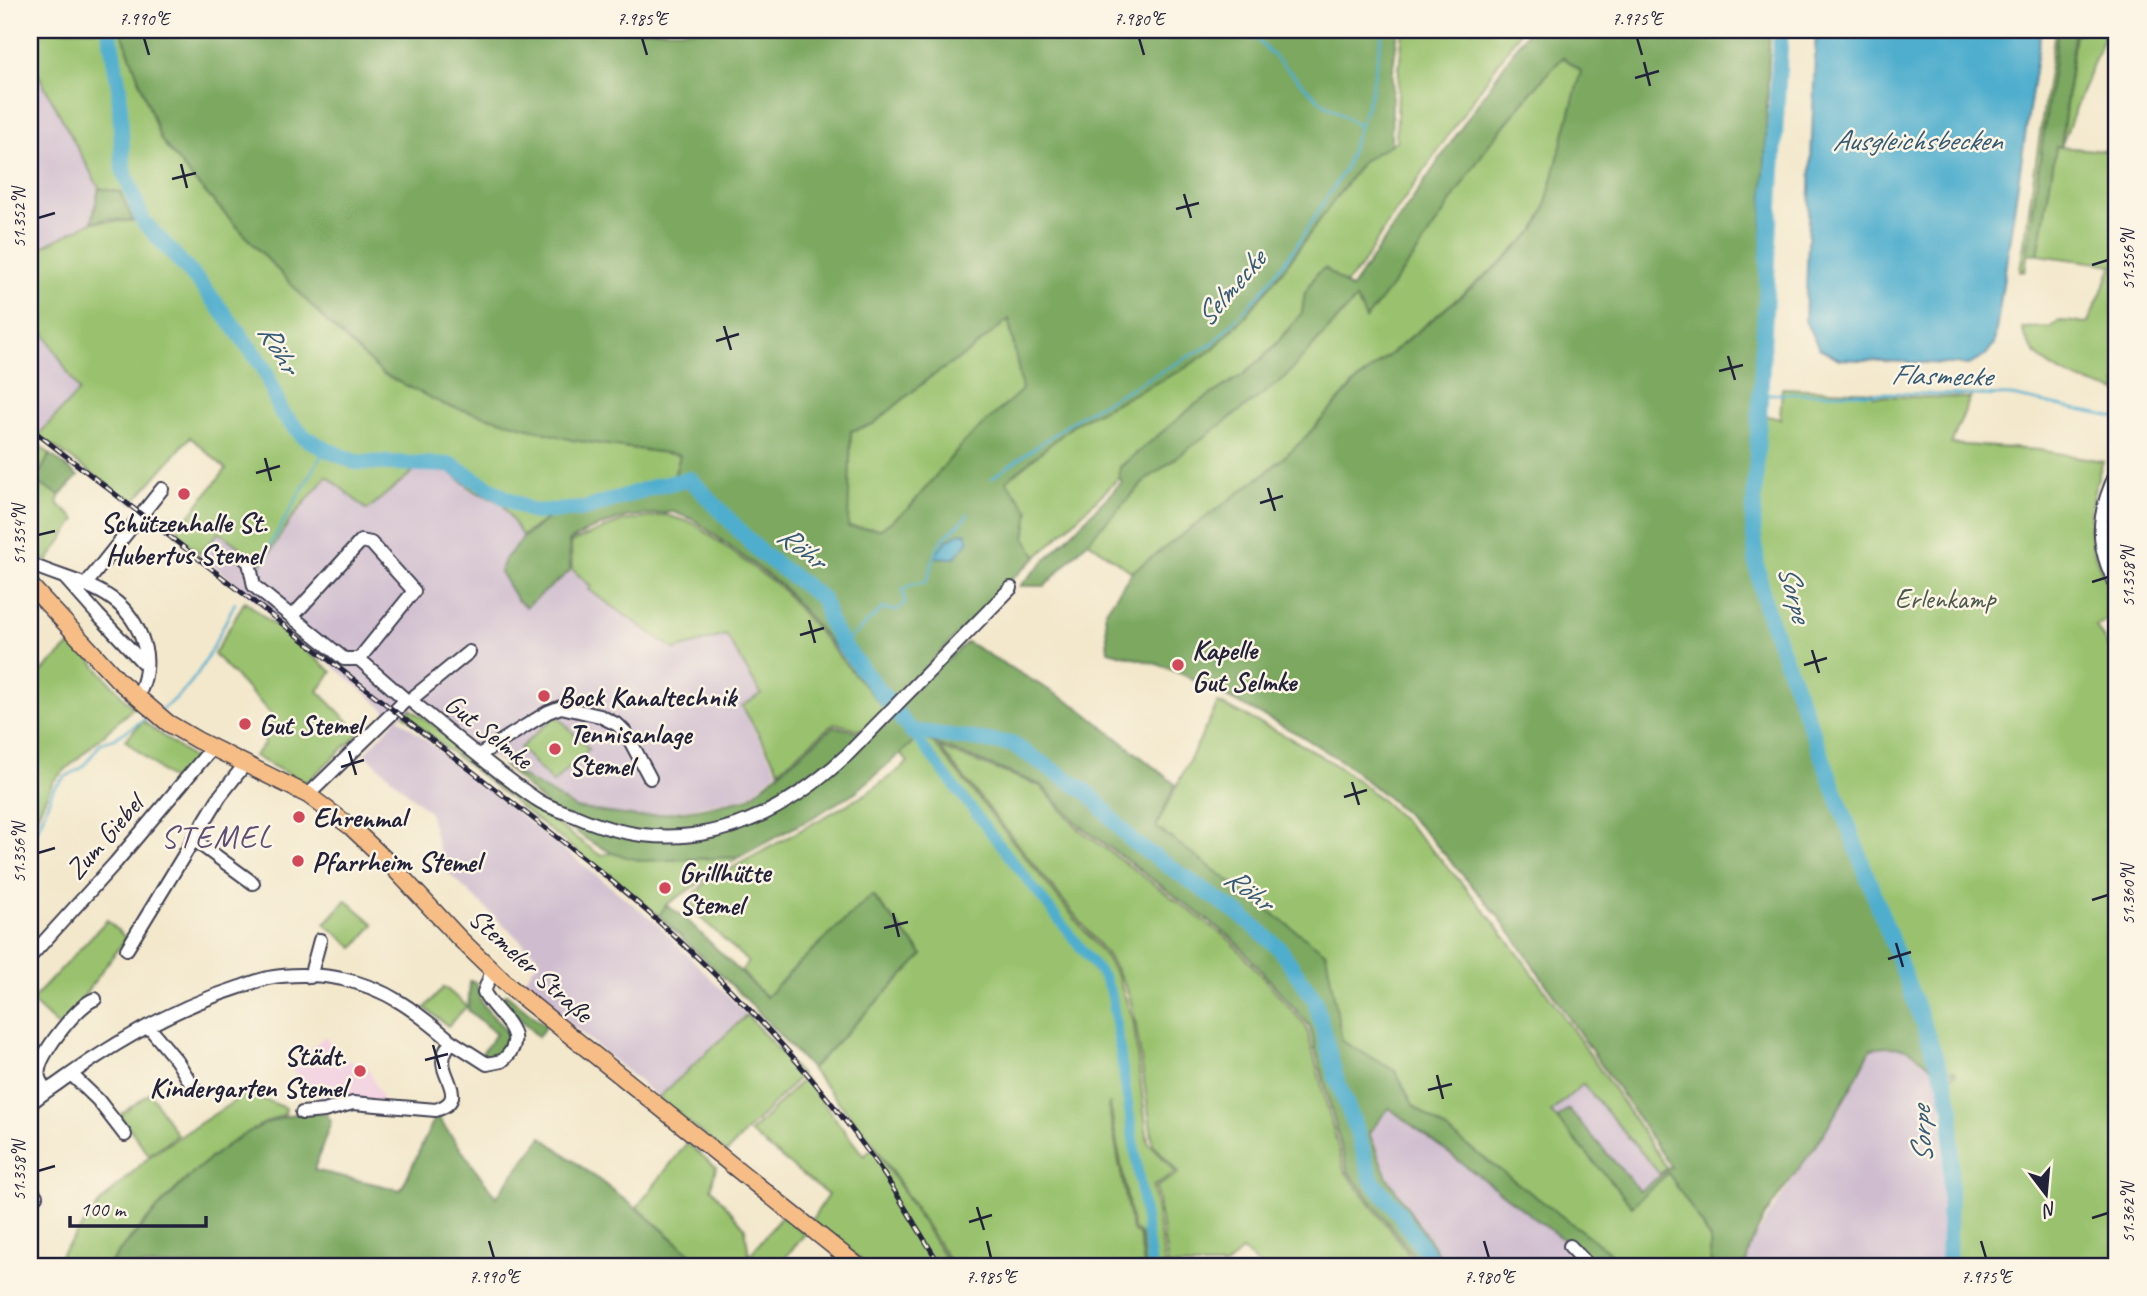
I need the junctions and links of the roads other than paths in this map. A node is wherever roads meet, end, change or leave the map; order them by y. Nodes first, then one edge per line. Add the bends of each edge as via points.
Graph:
1 (2117, 472) edge
2 (162, 489) dead end
3 (244, 558) dead end
4 (30, 564) edge
5 (66, 578) junction
6 (86, 584) junction
7 (30, 585) edge
8 (2117, 586) edge
9 (1011, 588) dead end
10 (292, 617) junction
11 (469, 652) dead end
12 (359, 659) junction
13 (146, 666) junction
14 (137, 697) junction
15 (408, 700) junction
16 (212, 748) junction
17 (480, 755) junction
18 (246, 763) junction
19 (650, 778) dead end
20 (308, 795) junction
21 (193, 839) junction
22 (253, 883) dead end
23 (320, 940) dead end
24 (127, 949) dead end
25 (30, 957) edge
26 (492, 971) junction
27 (310, 977) junction
28 (94, 999) dead end
29 (148, 1026) junction
30 (451, 1041) junction
31 (71, 1074) junction
32 (46, 1090) junction
33 (195, 1090) dead end
34 (30, 1104) edge
35 (302, 1113) dead end
36 (125, 1135) dead end
37 (1570, 1246) dead end
38 (858, 1266) edge
39 (1589, 1266) edge

1 - 8 street via 2100,526 2103,551
2 - 6 street
3 - 10 street, Gut Selmke via 254,586
4 - 5 street
5 - 6 street
5 - 13 street
6 - 13 street via 126,609 144,643
7 - 14 main road, Stemeler Straße
9 - 17 street, Gut Selmke via 820,778 753,818 704,834 638,836 594,825 538,800
10 - 12 street, Gut Selmke via 344,659
10 - 12 street via 361,541 371,543 414,591
11 - 15 street
12 - 15 street, Gut Selmke
13 - 14 street
14 - 16 main road, Stemeler Straße via 168,723
15 - 17 street, Gut Selmke
15 - 20 street
16 - 18 main road, Stemeler Straße
16 - 25 street, Zum Giebel
17 - 19 street via 561,707 618,725
18 - 20 main road, Stemeler Straße
18 - 21 street
20 - 26 main road, Stemeler Straße via 351,827
21 - 22 street
21 - 24 street
23 - 27 street
26 - 30 street via 484,992 514,1032 510,1053 502,1061 487,1064
26 - 38 main road, Stemeler Straße
27 - 29 street via 267,978 212,996
27 - 30 street via 341,979 390,995
28 - 32 street via 81,1006 40,1062 39,1079
29 - 31 street
29 - 33 street
30 - 35 street via 443,1054 452,1091 442,1108 353,1103
31 - 32 street
31 - 36 street
32 - 34 street
37 - 39 street

